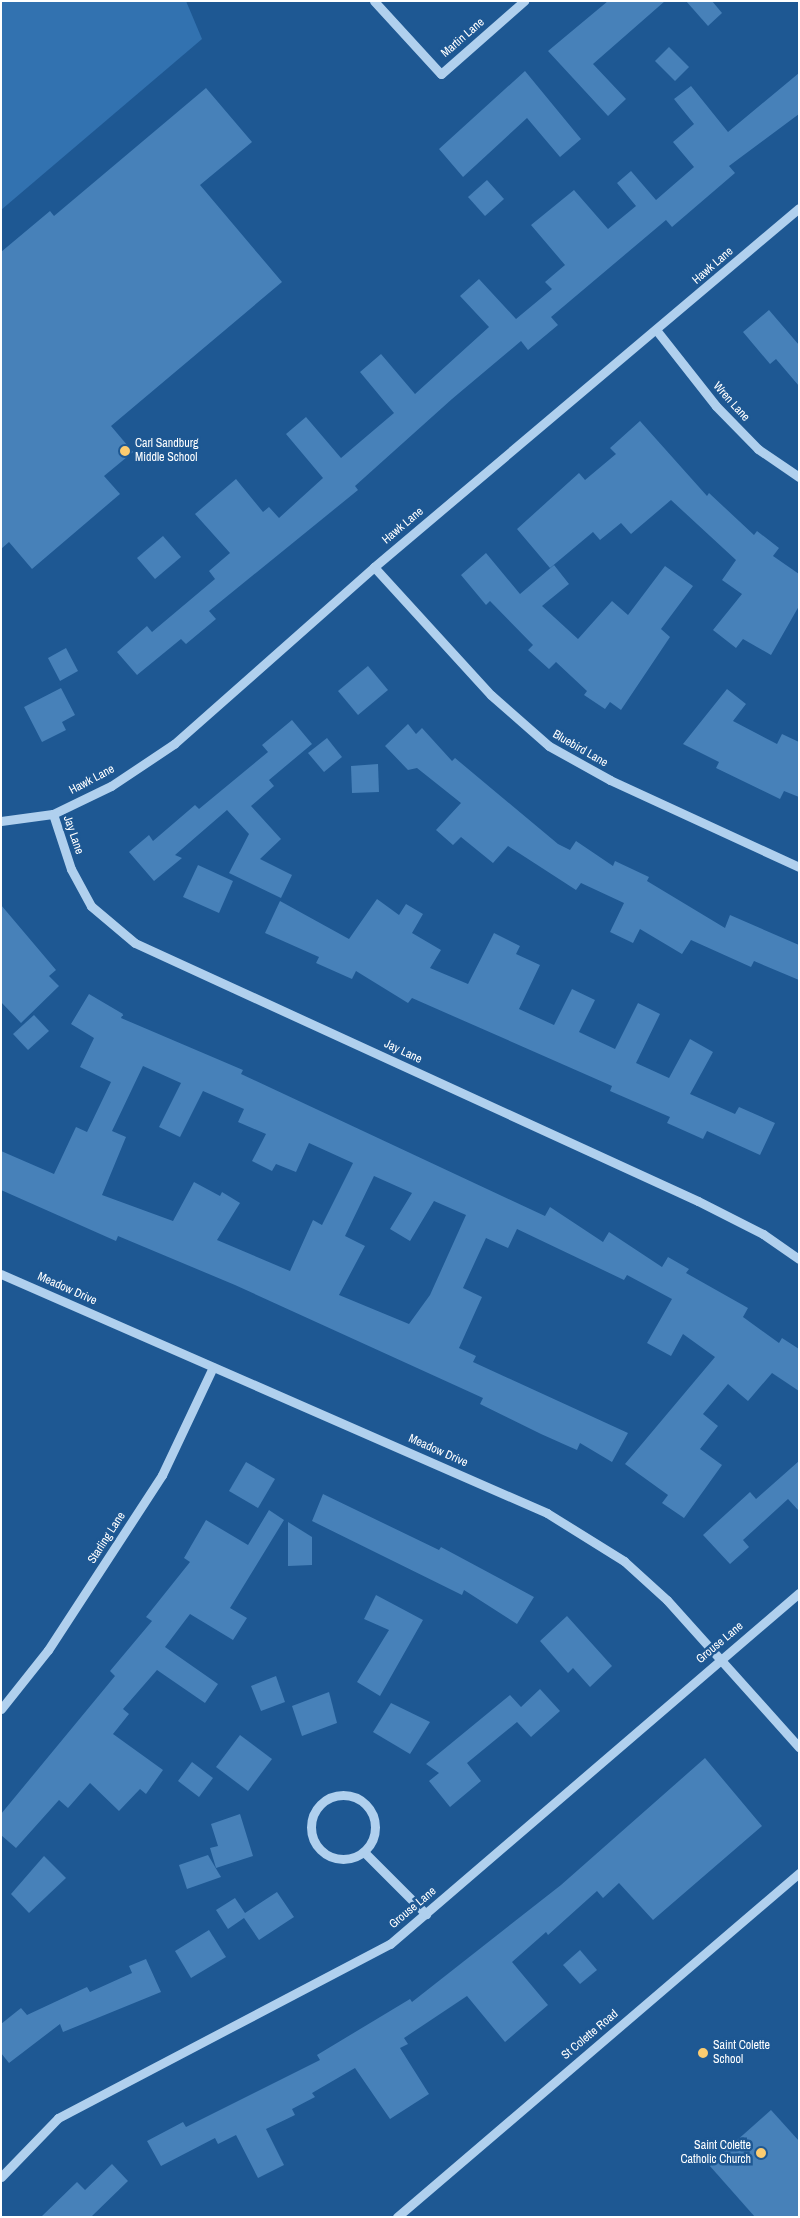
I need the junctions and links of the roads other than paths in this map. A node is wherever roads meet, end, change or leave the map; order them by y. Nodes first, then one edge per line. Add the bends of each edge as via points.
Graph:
1 (374, 1) edge
2 (524, 1) edge
3 (799, 208) edge
4 (657, 331) junction
5 (799, 476) edge
6 (374, 567) junction
7 (53, 814) junction
8 (1, 821) edge
9 (799, 866) edge
10 (799, 1259) edge
11 (1, 1274) edge
12 (213, 1367) junction
13 (799, 1593) edge
14 (720, 1659) junction
15 (1, 1709) edge
16 (799, 1747) edge
17 (364, 1852) junction
18 (799, 1873) edge
19 (426, 1914) junction
20 (1, 2177) edge
21 (397, 2217) edge

1 - 2 street, Martin Lane via 441,74
3 - 4 street, Hawk Lane
4 - 5 street, Wren Lane via 722,412 758,449
4 - 6 street, Hawk Lane
6 - 7 street, Hawk Lane via 174,744 111,786
6 - 9 street, Bluebird Lane via 490,696 549,746 610,780
7 - 8 street, Hawk Lane
7 - 10 street, Jay Lane via 71,869 91,906 136,943 698,1201
11 - 12 street, Meadow Drive
12 - 14 street, Meadow Drive via 547,1513 624,1560 667,1600
12 - 15 street, Starling Lane via 162,1475 48,1650
13 - 14 street, Grouse Lane
14 - 16 street, Meadow Drive
14 - 19 street, Grouse Lane
17 - 17 street via 375,1822 366,1803 346,1794 326,1799 310,1826 317,1846 334,1858
17 - 19 street
18 - 21 street, St Colette Road
19 - 20 street, Grouse Lane via 390,1944 330,1978 58,2118

